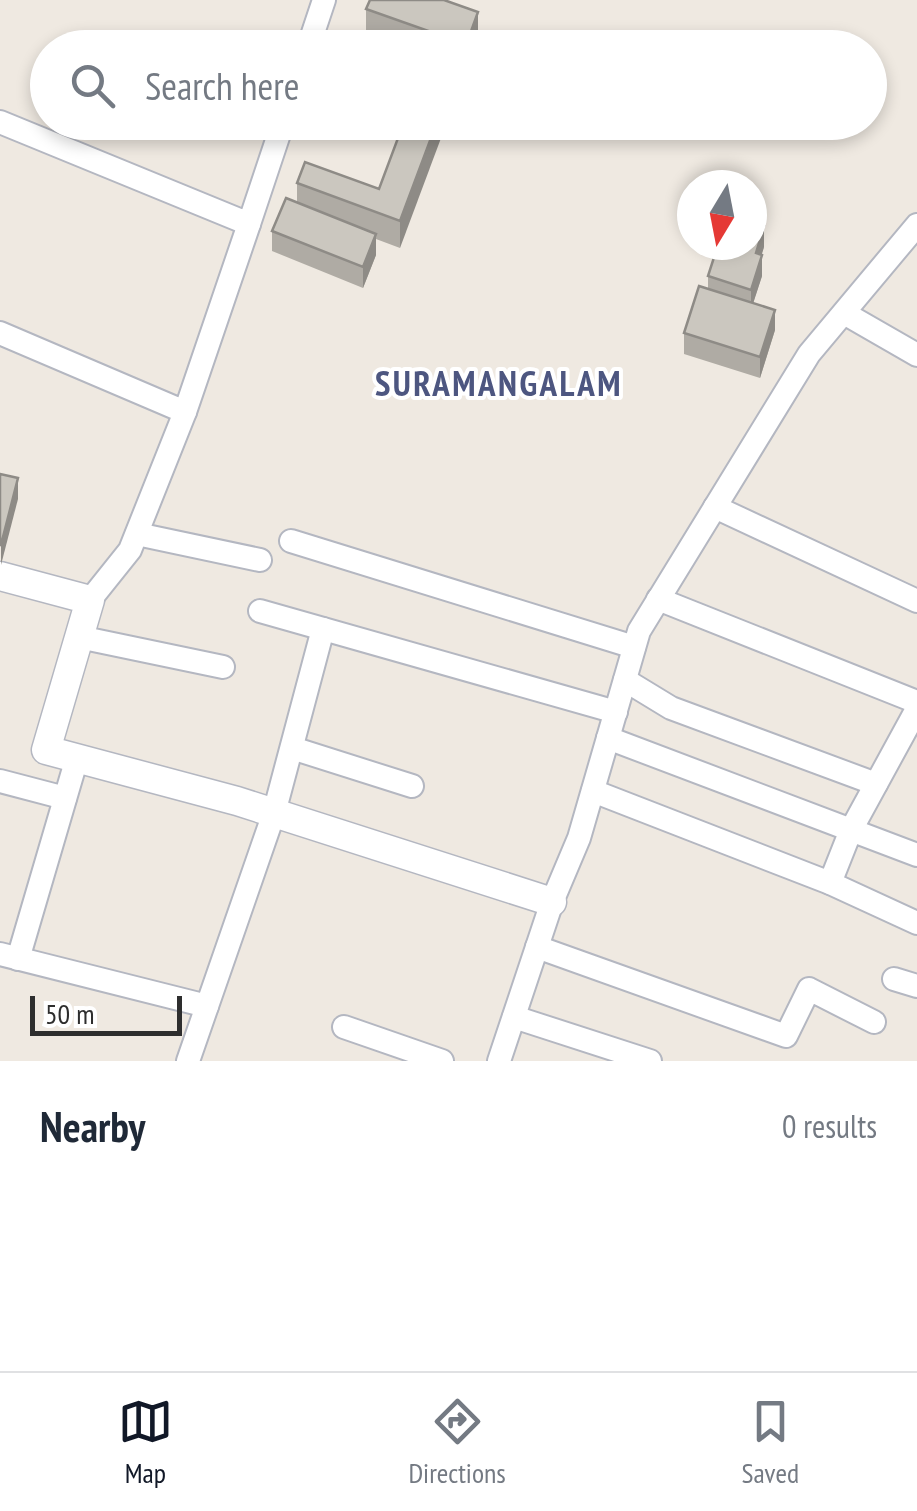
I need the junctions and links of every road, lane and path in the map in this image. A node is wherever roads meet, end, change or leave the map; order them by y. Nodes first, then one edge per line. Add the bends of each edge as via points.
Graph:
1 (324, 0) edge
2 (314, 30) edge
3 (0, 122) edge
4 (30, 134) edge
5 (44, 140) edge
6 (277, 140) edge
7 (250, 224) junction
8 (917, 225) edge
9 (844, 312) junction
10 (0, 333) edge
11 (917, 355) edge
12 (185, 412) junction
13 (716, 507) junction
14 (136, 534) junction
15 (291, 541) dead end
16 (260, 560) dead end
17 (0, 576) edge
18 (90, 600) junction
19 (658, 600) junction
20 (917, 601) edge
21 (260, 611) dead end
22 (324, 629) junction
23 (79, 637) junction
24 (634, 647) junction
25 (224, 667) dead end
26 (625, 680) junction
27 (917, 706) edge
28 (616, 712) junction
29 (608, 738) junction
30 (292, 748) junction
31 (907, 750) edge
32 (77, 758) junction
33 (0, 781) edge
34 (876, 784) junction
35 (412, 786) dead end
36 (593, 791) junction
37 (66, 798) junction
38 (274, 813) junction
39 (852, 830) junction
40 (917, 854) edge
41 (830, 883) junction
42 (552, 902) junction
43 (917, 923) edge
44 (538, 948) junction
45 (9, 956) edge
46 (208, 1006) junction
47 (514, 1017) junction
48 (874, 1022) dead end
49 (344, 1027) dead end
50 (188, 1061) edge
51 (442, 1061) edge
52 (499, 1061) edge
53 (650, 1061) edge

1 - 2 street
3 - 4 street
5 - 7 street
6 - 7 street
7 - 12 street
8 - 9 street
9 - 11 street
9 - 13 street via 809,354
10 - 12 street
12 - 14 street
13 - 19 street
13 - 20 street
14 - 16 street
14 - 18 street
15 - 24 street
17 - 18 street
18 - 23 street
19 - 24 street
19 - 27 street
21 - 22 street
22 - 28 street
22 - 30 street
23 - 25 street
23 - 32 street via 46,750
24 - 26 street
26 - 28 street
26 - 34 street via 671,708
27 - 31 street
28 - 29 street
29 - 36 street
29 - 39 street
30 - 35 street
30 - 38 street
31 - 34 street
32 - 37 street
32 - 38 street
33 - 37 street
34 - 39 street
36 - 41 street
36 - 42 street
37 - 45 street
38 - 42 street
38 - 46 street
39 - 40 street
39 - 41 street
41 - 43 street
42 - 44 street
44 - 47 street
44 - 48 street via 786,1036 809,989
45 - 46 street
46 - 50 street
47 - 52 street
47 - 53 street
49 - 51 street

